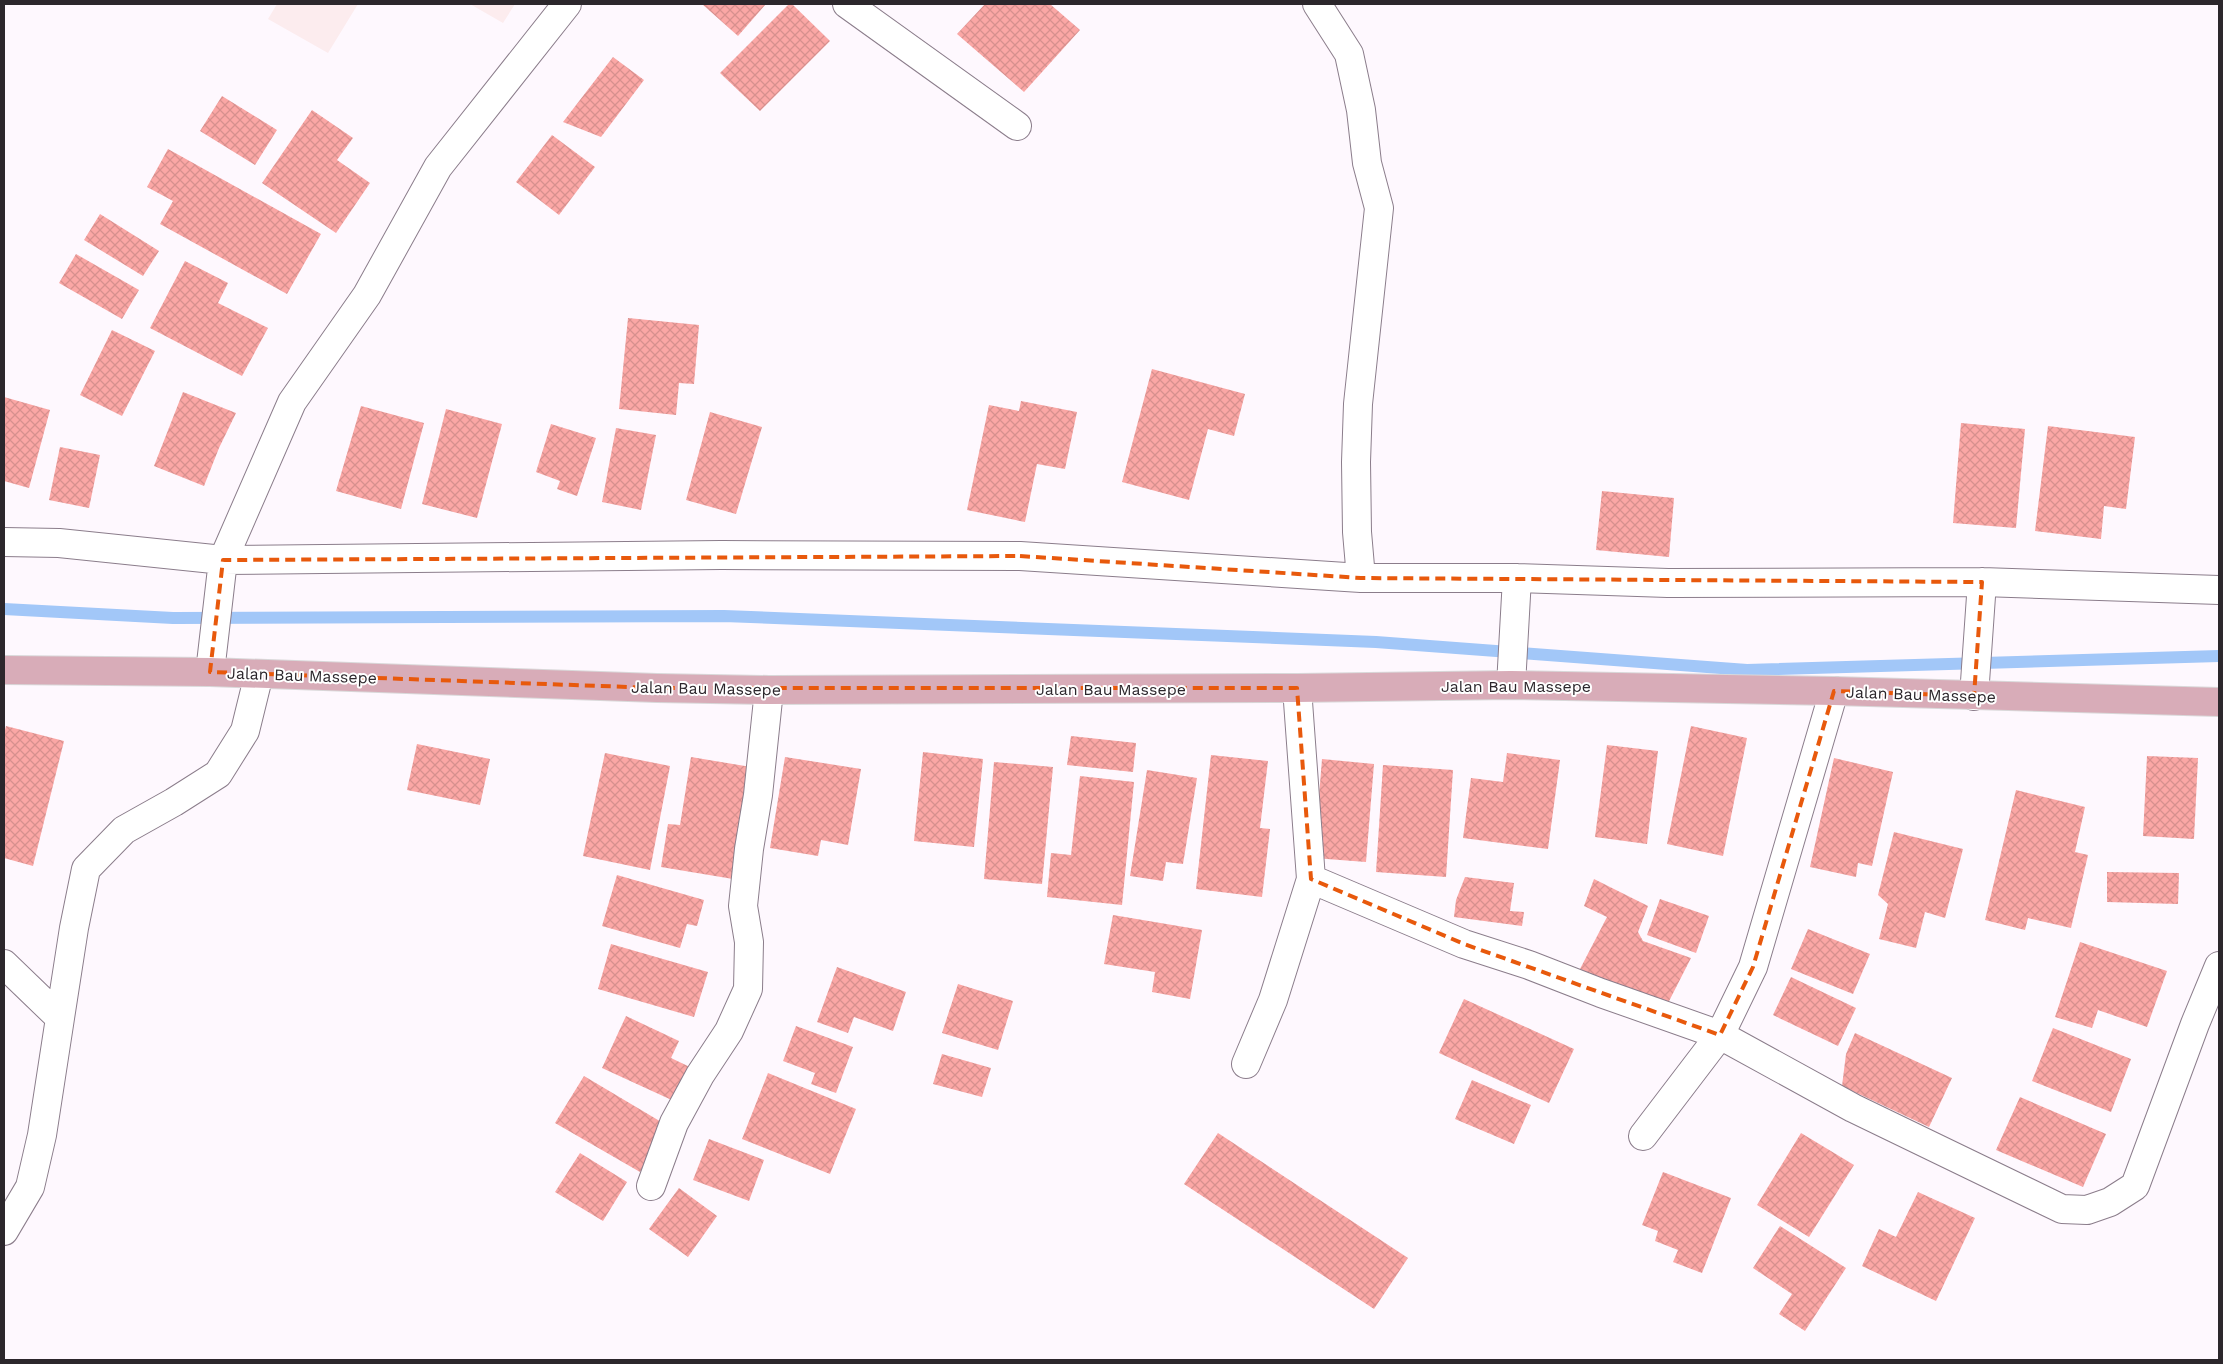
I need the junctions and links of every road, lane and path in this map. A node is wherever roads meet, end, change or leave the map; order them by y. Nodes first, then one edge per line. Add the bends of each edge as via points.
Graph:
1 (567, 4) edge
2 (847, 4) edge
3 (1317, 4) edge
4 (1017, 126) dead end
5 (4, 542) edge
6 (223, 560) junction
7 (1361, 578) junction
8 (1517, 588) junction
9 (2219, 590) edge
10 (1982, 591) junction
11 (4, 670) edge
12 (210, 672) junction
13 (259, 674) junction
14 (1511, 685) junction
15 (1297, 688) junction
16 (769, 690) junction
17 (1834, 691) junction
18 (1974, 696) junction
19 (2219, 702) edge
20 (1311, 879) junction
21 (4, 964) edge
22 (2219, 966) edge
23 (60, 1018) junction
24 (1720, 1035) junction
25 (1246, 1064) dead end
26 (1643, 1136) dead end
27 (652, 1186) dead end
28 (4, 1231) edge

1 - 6 street via 438,167 367,295 292,402
2 - 4 street
3 - 7 street via 1349,54 1361,110 1367,163 1379,208 1358,404 1357,532
5 - 6 street via 59,543
6 - 7 street via 713,555 1020,556
6 - 12 street
7 - 8 street
8 - 10 street via 1668,583
8 - 14 street
9 - 10 street
10 - 18 street
11 - 12 main road, Jalan Bau Massepe
12 - 13 main road, Jalan Bau Massepe
13 - 16 main road, Jalan Bau Massepe
13 - 23 street via 245,731 218,774 124,830 86,869
14 - 15 main road, Jalan Bau Massepe
14 - 17 main road, Jalan Bau Massepe
15 - 16 main road, Jalan Bau Massepe
15 - 20 street
16 - 27 street via 743,906 749,942 748,989 729,1030 674,1123
17 - 18 main road, Jalan Bau Massepe
17 - 24 street via 1753,967
18 - 19 main road, Jalan Bau Massepe
20 - 24 street via 1464,944
20 - 25 street via 1273,1000
21 - 23 street
22 - 24 street via 2135,1186 2110,1202 2087,1210 2062,1210 1853,1108
23 - 28 street via 42,1135 30,1187
24 - 26 street

